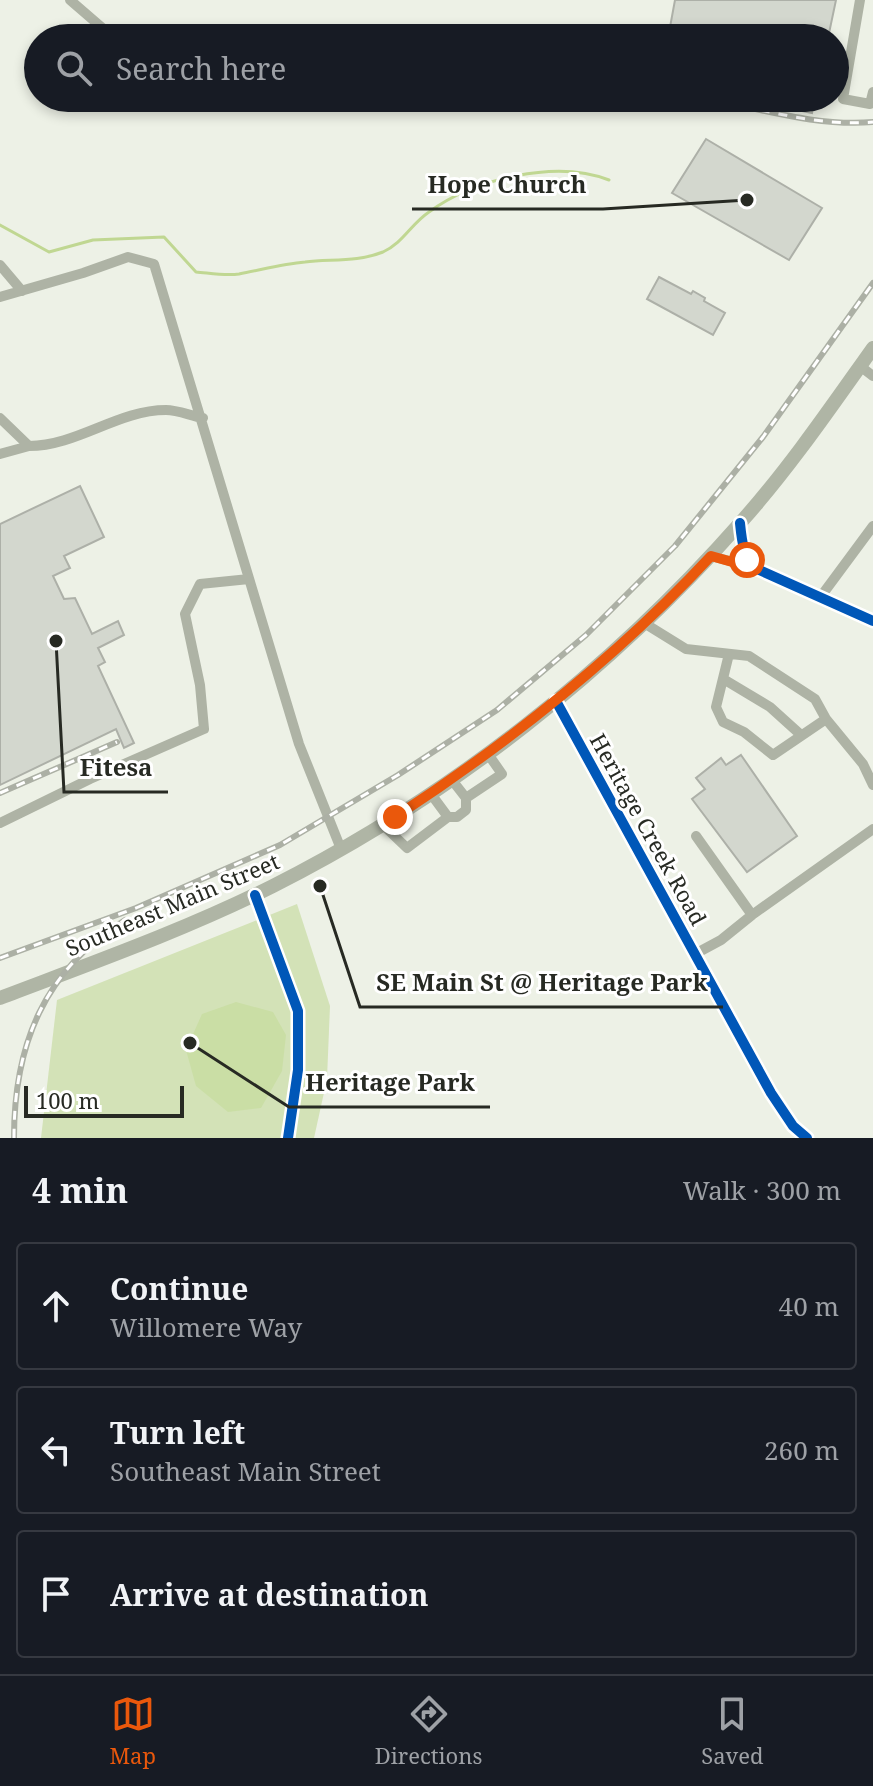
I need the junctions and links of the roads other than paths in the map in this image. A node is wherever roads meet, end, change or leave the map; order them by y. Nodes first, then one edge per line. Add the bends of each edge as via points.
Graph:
1 (70, 0) edge
2 (860, 0) edge
3 (98, 24) edge
4 (849, 64) edge
5 (873, 92) edge
6 (849, 100) edge
7 (0, 265) edge
8 (22, 291) junction
9 (0, 297) edge
10 (873, 348) edge
11 (860, 366) junction
12 (873, 376) edge
13 (0, 418) edge
14 (203, 418) junction
15 (29, 446) junction
16 (0, 454) edge
17 (740, 523) junction
18 (873, 526) edge
19 (711, 556) junction
20 (757, 569) junction
21 (249, 579) junction
22 (819, 599) junction
23 (873, 621) edge
24 (644, 623) junction
25 (729, 654) junction
26 (725, 680) junction
27 (556, 701) junction
28 (826, 719) junction
29 (801, 735) junction
30 (488, 754) junction
31 (452, 780) junction
32 (873, 785) edge
33 (431, 794) junction
34 (466, 798) junction
35 (448, 817) junction
36 (0, 823) edge
37 (383, 825) junction
38 (873, 829) edge
39 (696, 836) dead end
40 (341, 849) junction
41 (255, 895) junction
42 (752, 915) junction
43 (695, 954) junction
44 (0, 998) edge
45 (288, 1138) edge
46 (807, 1138) edge

1 - 3 street
2 - 4 street
5 - 6 street via 870,104
7 - 8 street
8 - 9 street
8 - 14 street via 128,257 154,264
10 - 11 main road, Southeast Main Street
11 - 12 street
11 - 17 main road, Southeast Main Street
13 - 15 street
14 - 15 street via 169,410 136,414 48,446
14 - 21 street
15 - 16 street
17 - 19 main road, Southeast Main Street
17 - 20 street via 747,560
18 - 22 street
19 - 20 street
19 - 24 main road, Southeast Main Street
20 - 22 street
21 - 36 street via 200,584 185,614 204,729
21 - 40 street via 299,744
22 - 23 street
24 - 25 street via 686,649
24 - 27 main road, Southeast Main Street
25 - 26 street
25 - 28 street via 749,656 773,670 815,699
26 - 29 street via 770,707
26 - 29 street via 716,707 723,722 773,755
27 - 30 main road, Southeast Main Street
27 - 43 street, Heritage Creek Road
28 - 29 street
28 - 32 street via 863,764
30 - 31 main road, Southeast Main Street
30 - 34 street via 502,774
31 - 33 main road, Southeast Main Street
31 - 34 street
33 - 35 street
33 - 37 main road, Southeast Main Street
34 - 35 street via 466,810
35 - 37 street via 407,848
37 - 40 main road, Southeast Main Street
38 - 42 street
39 - 42 street
40 - 41 main road, Southeast Main Street
41 - 44 main road, Southeast Main Street
41 - 45 street via 298,1011 298,1070
42 - 43 street
43 - 46 street, Heritage Creek Road via 771,1093

